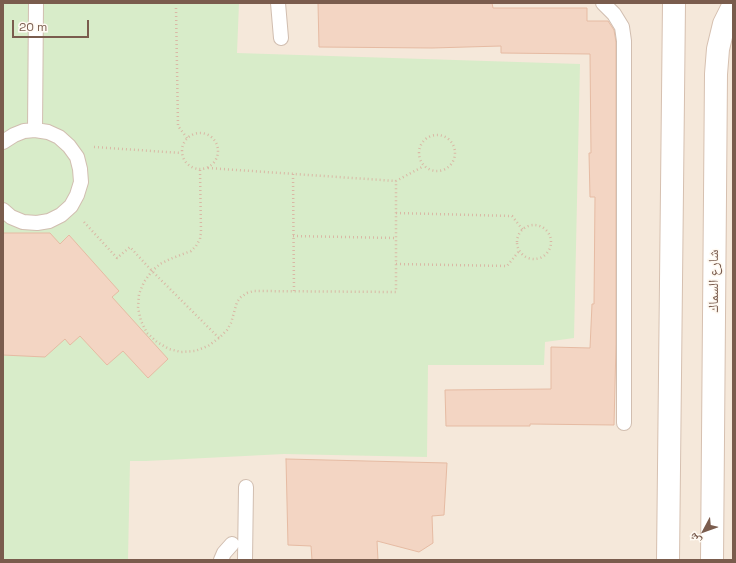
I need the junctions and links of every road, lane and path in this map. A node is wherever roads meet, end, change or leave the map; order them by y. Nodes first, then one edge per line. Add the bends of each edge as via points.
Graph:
1 (36, 3) edge
2 (278, 3) edge
3 (603, 3) edge
4 (733, 6) edge
5 (176, 8) dead end
6 (671, 9) edge
7 (281, 38) dead end
8 (35, 130) junction
9 (187, 138) junction
10 (3, 142) edge
11 (69, 146) junction
12 (181, 153) junction
13 (424, 166) junction
14 (208, 168) junction
15 (200, 170) junction
16 (293, 174) junction
17 (396, 181) junction
18 (71, 206) junction
19 (3, 210) edge
20 (396, 213) junction
21 (523, 230) junction
22 (293, 236) junction
23 (396, 238) junction
24 (520, 250) junction
25 (396, 264) junction
26 (152, 271) junction
27 (294, 291) junction
28 (218, 338) junction
29 (624, 423) dead end
30 (246, 487) dead end
31 (232, 544) dead end
32 (220, 560) edge
33 (245, 560) edge
34 (668, 560) edge
35 (712, 560) edge

1 - 8 lane
2 - 7 lane
3 - 29 lane via 622,27 624,41
4 - 35 street, شارع السماك via 724,24 716,74
5 - 9 path via 178,126
6 - 34 street
8 - 10 lane via 14,134
8 - 11 lane via 59,137
9 - 12 path
9 - 14 path via 201,133 215,141 218,156
11 - 12 path
11 - 18 lane via 77,157 81,182
12 - 15 path via 188,165
13 - 13 path via 440,171 453,163 456,155 455,146 450,139 435,134 421,143 420,159
13 - 17 path
14 - 15 path
14 - 16 path
15 - 26 path via 200,239 191,250 160,264
16 - 17 path
16 - 22 path
17 - 20 path
18 - 19 lane via 49,221 37,223 24,222 11,217
18 - 26 path via 117,258 130,247
20 - 21 path via 512,216
20 - 23 path
21 - 24 path via 518,236
21 - 24 path via 529,225 544,228 549,233 550,248 540,258 525,256
22 - 23 path
22 - 27 path
23 - 25 path
24 - 25 path via 507,266
25 - 27 path via 396,292
26 - 28 path
26 - 28 path via 139,294 138,308 147,333 157,342 182,352 208,346
27 - 28 path via 247,293 237,302 231,323
30 - 33 lane
31 - 32 lane

